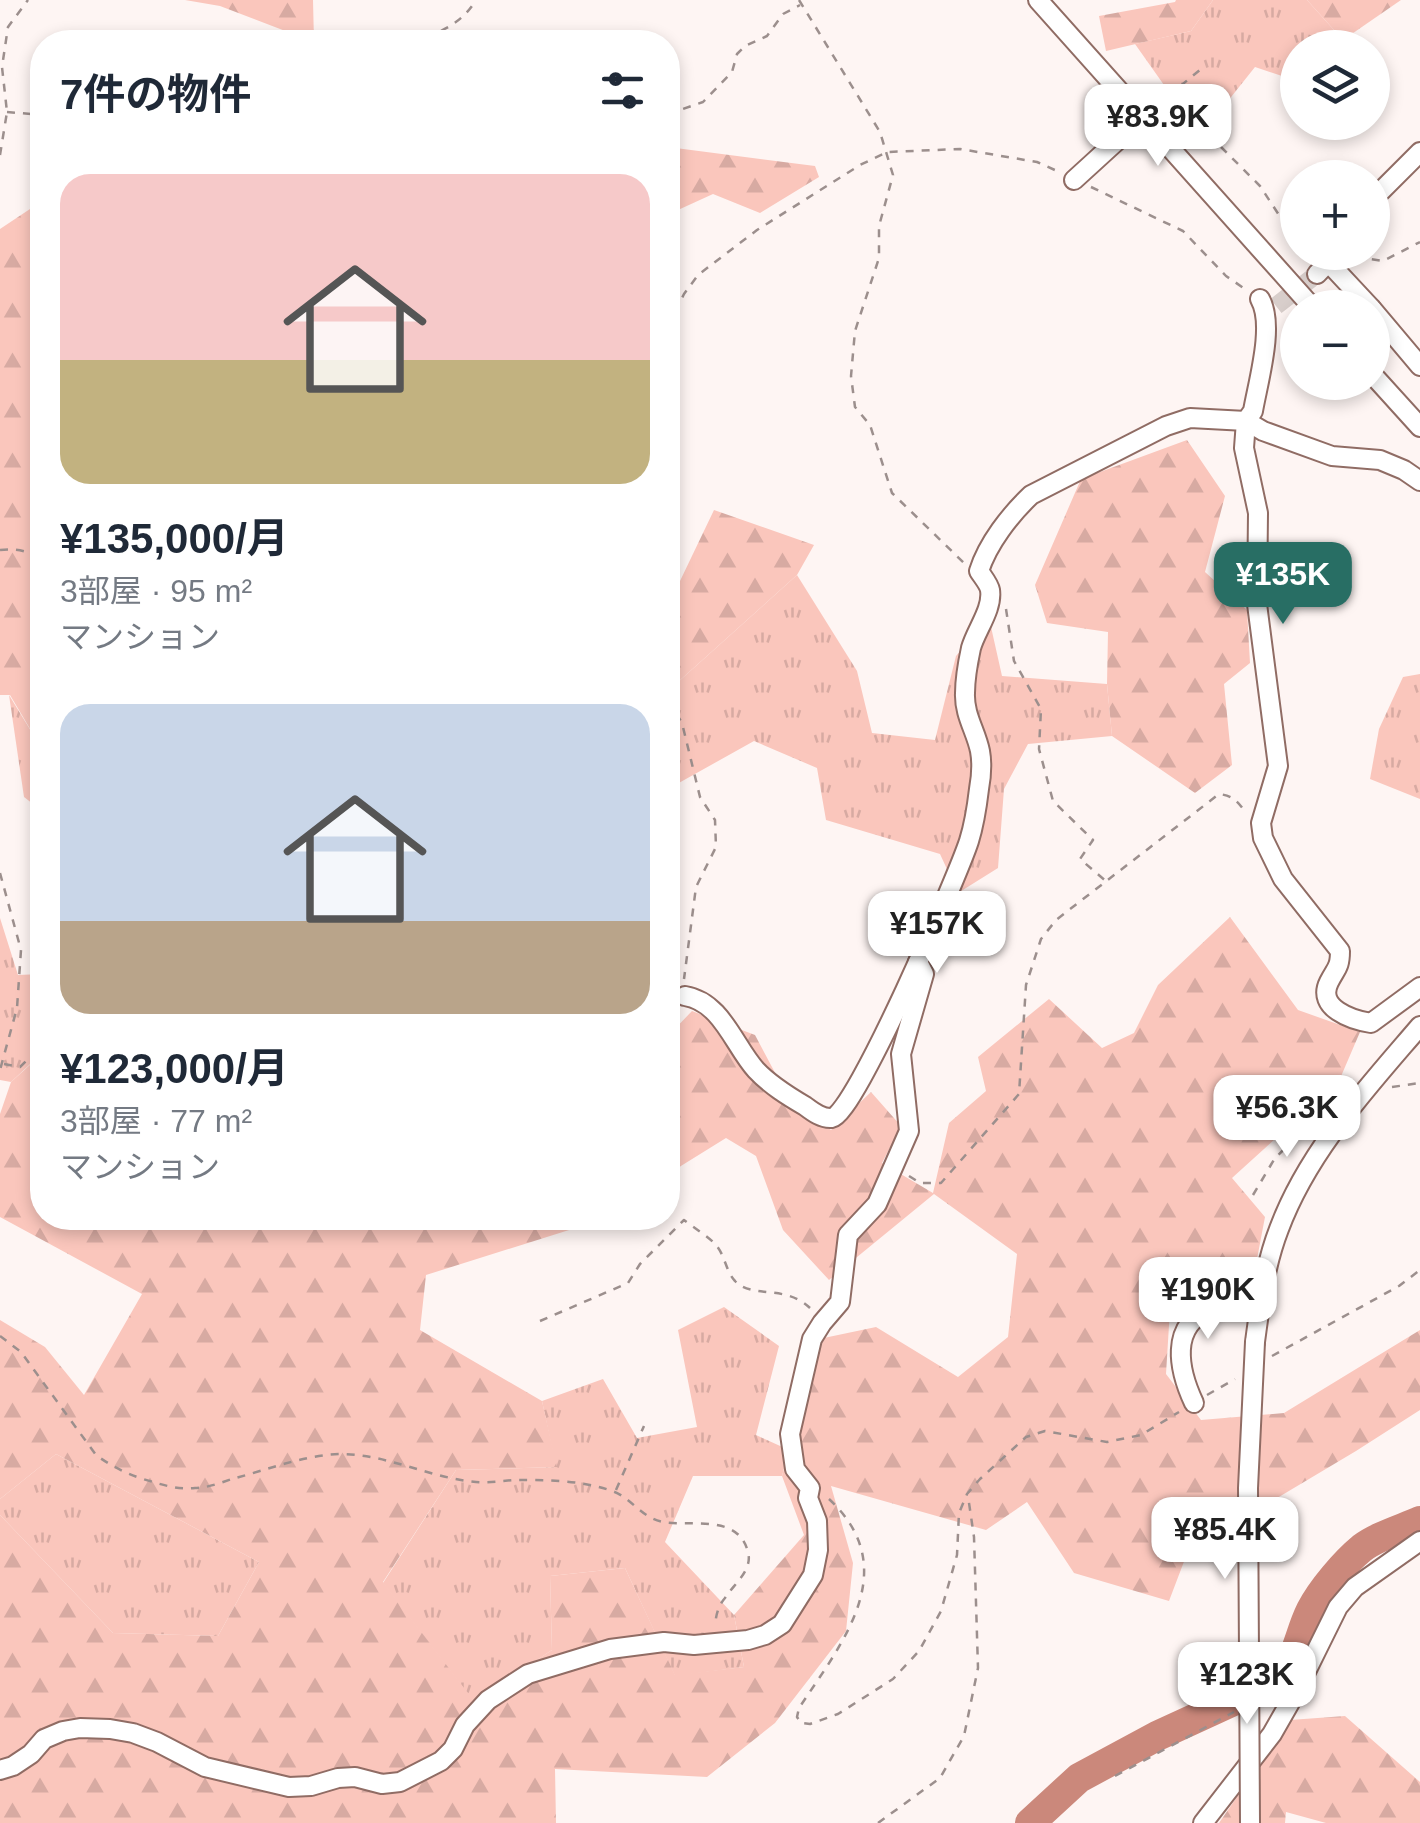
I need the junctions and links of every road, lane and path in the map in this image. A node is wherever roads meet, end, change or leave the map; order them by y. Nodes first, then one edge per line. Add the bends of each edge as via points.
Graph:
1 (28, 0) edge
2 (476, 0) edge
3 (1038, 0) edge
4 (800, 2) edge
5 (449, 30) edge
6 (1201, 69) dead end
7 (680, 110) edge
8 (7, 112) junction
9 (30, 114) edge
10 (1143, 116) junction
11 (1221, 146) dead end
12 (887, 152) junction
13 (1420, 152) edge
14 (0, 155) edge
15 (1074, 180) junction
16 (1390, 182) edge
17 (1280, 217) edge
18 (1420, 242) edge
19 (1390, 258) edge
20 (1341, 270) edge
21 (1297, 290) edge
22 (1357, 290) edge
23 (680, 302) edge
24 (1267, 305) joint
25 (1390, 330) edge
26 (1420, 366) edge
27 (1390, 394) edge
28 (1246, 421) junction
29 (1420, 427) edge
30 (1420, 482) edge
31 (0, 550) edge
32 (30, 553) edge
33 (979, 570) junction
34 (990, 590) junction
35 (680, 720) edge
36 (1262, 823) junction
37 (0, 873) edge
38 (1107, 882) junction
39 (918, 962) junction
40 (1420, 987) edge
41 (685, 996) joint
42 (1420, 1026) edge
43 (30, 1057) edge
44 (2, 1064) junction
45 (0, 1070) edge
46 (1361, 1095) junction
47 (895, 1166) junction
48 (1253, 1195) dead end
49 (680, 1224) edge
50 (674, 1230) edge
51 (1420, 1270) edge
52 (1260, 1306) junction
53 (540, 1321) dead end
54 (822, 1323) junction
55 (0, 1336) edge
56 (1262, 1362) dead end
57 (1244, 1373) dead end
58 (1194, 1403) junction
59 (644, 1426) dead end
60 (810, 1488) junction
61 (616, 1492) junction
62 (967, 1494) junction
63 (1420, 1541) edge
64 (718, 1642) junction
65 (1242, 1707) dead end
66 (0, 1770) edge
67 (1115, 1776) dead end
68 (878, 1823) edge
69 (1204, 1823) edge
70 (1250, 1823) edge

1 - 8 path via 8,27 2,67
2 - 5 path
3 - 10 street
4 - 7 path via 768,36 744,46 732,72 703,102
4 - 12 path
6 - 10 path
8 - 9 path
8 - 14 path
10 - 15 street
10 - 21 street
11 - 17 path
12 - 15 path via 960,149 1037,162
12 - 23 path via 757,230 698,274
12 - 33 path via 893,175 878,258 855,331 854,406 870,424 892,493
13 - 16 street
15 - 24 path via 1183,231 1226,276
18 - 19 path
20 - 22 street
24 - 28 street via 1253,412
25 - 26 street
27 - 29 street
28 - 30 street via 1332,456 1380,460
28 - 33 street via 1190,418 1166,426 1031,495
28 - 36 street via 1244,448 1258,514 1256,604 1278,766
31 - 32 path
33 - 34 street
34 - 38 path via 1005,602 1014,661 1041,709 1039,749 1053,801 1093,840 1080,859
34 - 39 street via 965,692 981,752 980,788 969,840
35 - 41 path via 700,797 715,820 716,847 696,887
36 - 38 path via 1238,800 1220,794
36 - 40 street via 1283,879 1340,951 1340,965 1326,986 1332,1006 1370,1023
37 - 44 path via 20,950 17,1008
38 - 47 path via 1041,939 1026,985 1019,1094 941,1184 920,1183
39 - 41 street via 866,1073 832,1118 778,1089 706,1004
39 - 47 street via 924,974 901,1054 909,1131
42 - 46 street
43 - 44 path via 20,1067
44 - 45 path
46 - 48 path via 1338,1097 1276,1158
46 - 52 street via 1321,1148 1279,1227
47 - 54 street via 877,1204 848,1234 840,1302
49 - 54 path via 684,1220 716,1246 735,1281 748,1290 786,1293
50 - 53 path via 628,1283
51 - 56 path
52 - 58 street via 1210,1309 1190,1326 1180,1360
52 - 70 street, bridge via 1248,1488
54 - 60 street via 812,1339 790,1434 795,1469
55 - 61 path via 21,1352 96,1454 112,1467 172,1488 198,1488 337,1454 367,1455 479,1483 584,1484
57 - 58 path
58 - 62 path via 1141,1436 1107,1442 1046,1430 1026,1437
59 - 61 path
60 - 62 path via 846,1516 864,1570 857,1614 799,1708 801,1723 810,1724 893,1679 919,1651 958,1555
60 - 64 street via 818,1550 794,1608 765,1635
61 - 64 path via 648,1517 711,1523 743,1540 750,1556 716,1614
62 - 68 path via 978,1668 964,1736 940,1778
63 - 69 street via 1338,1606 1272,1734
64 - 66 street via 610,1649 528,1674 488,1700 441,1761 400,1782 355,1777 289,1787 205,1767 110,1728 63,1731
65 - 67 path

